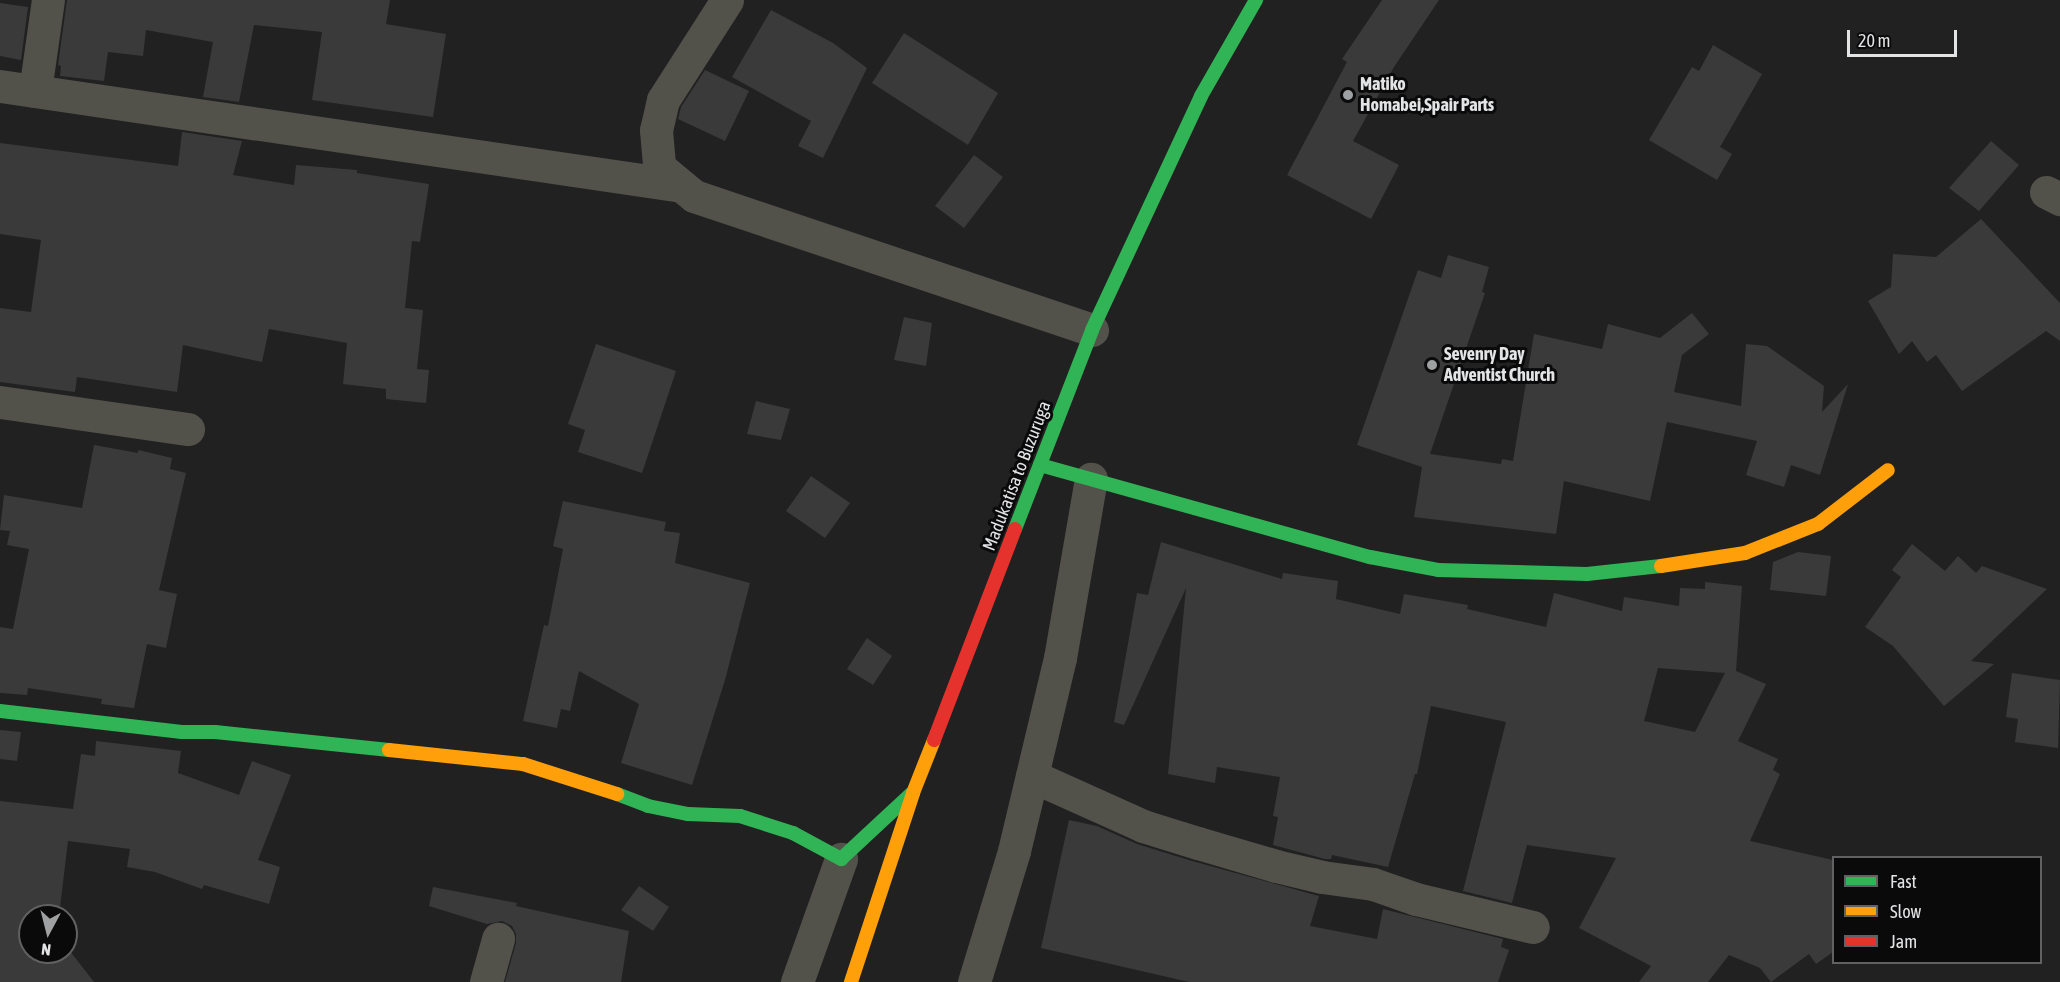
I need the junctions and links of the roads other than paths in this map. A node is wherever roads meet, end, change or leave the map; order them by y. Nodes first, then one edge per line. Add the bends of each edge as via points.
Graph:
1 (48, 0) edge
2 (727, 0) edge
3 (1256, 0) edge
4 (0, 86) edge
5 (35, 91) junction
6 (682, 186) junction
7 (1092, 330) junction
8 (0, 402) edge
9 (188, 429) dead end
10 (1040, 465) junction
11 (1888, 470) dead end
12 (1091, 479) junction
13 (0, 711) edge
14 (1032, 776) junction
15 (913, 793) junction
16 (841, 859) junction
17 (1533, 927) dead end
18 (498, 939) dead end
19 (486, 982) edge
20 (797, 982) edge
21 (851, 982) edge
22 (974, 982) edge

1 - 5 street
2 - 6 street via 663,100 656,130 659,167
3 - 7 street, Madukatisa to Buzuruga via 1201,96
4 - 5 street
5 - 6 street
6 - 7 street via 694,196
7 - 10 street, Madukatisa to Buzuruga
8 - 9 street
10 - 12 street
10 - 15 street, Madukatisa to Buzuruga
11 - 12 street via 1818,524 1745,553 1587,574 1427,568 1370,557
12 - 14 street via 1060,658
13 - 16 street via 524,764 648,806 688,814 740,816 794,833
14 - 17 street via 1143,826 1198,843 1275,866 1373,884 1416,899
14 - 22 street
15 - 16 street
15 - 21 street, Madukatisa to Buzuruga
16 - 20 street
18 - 19 street

